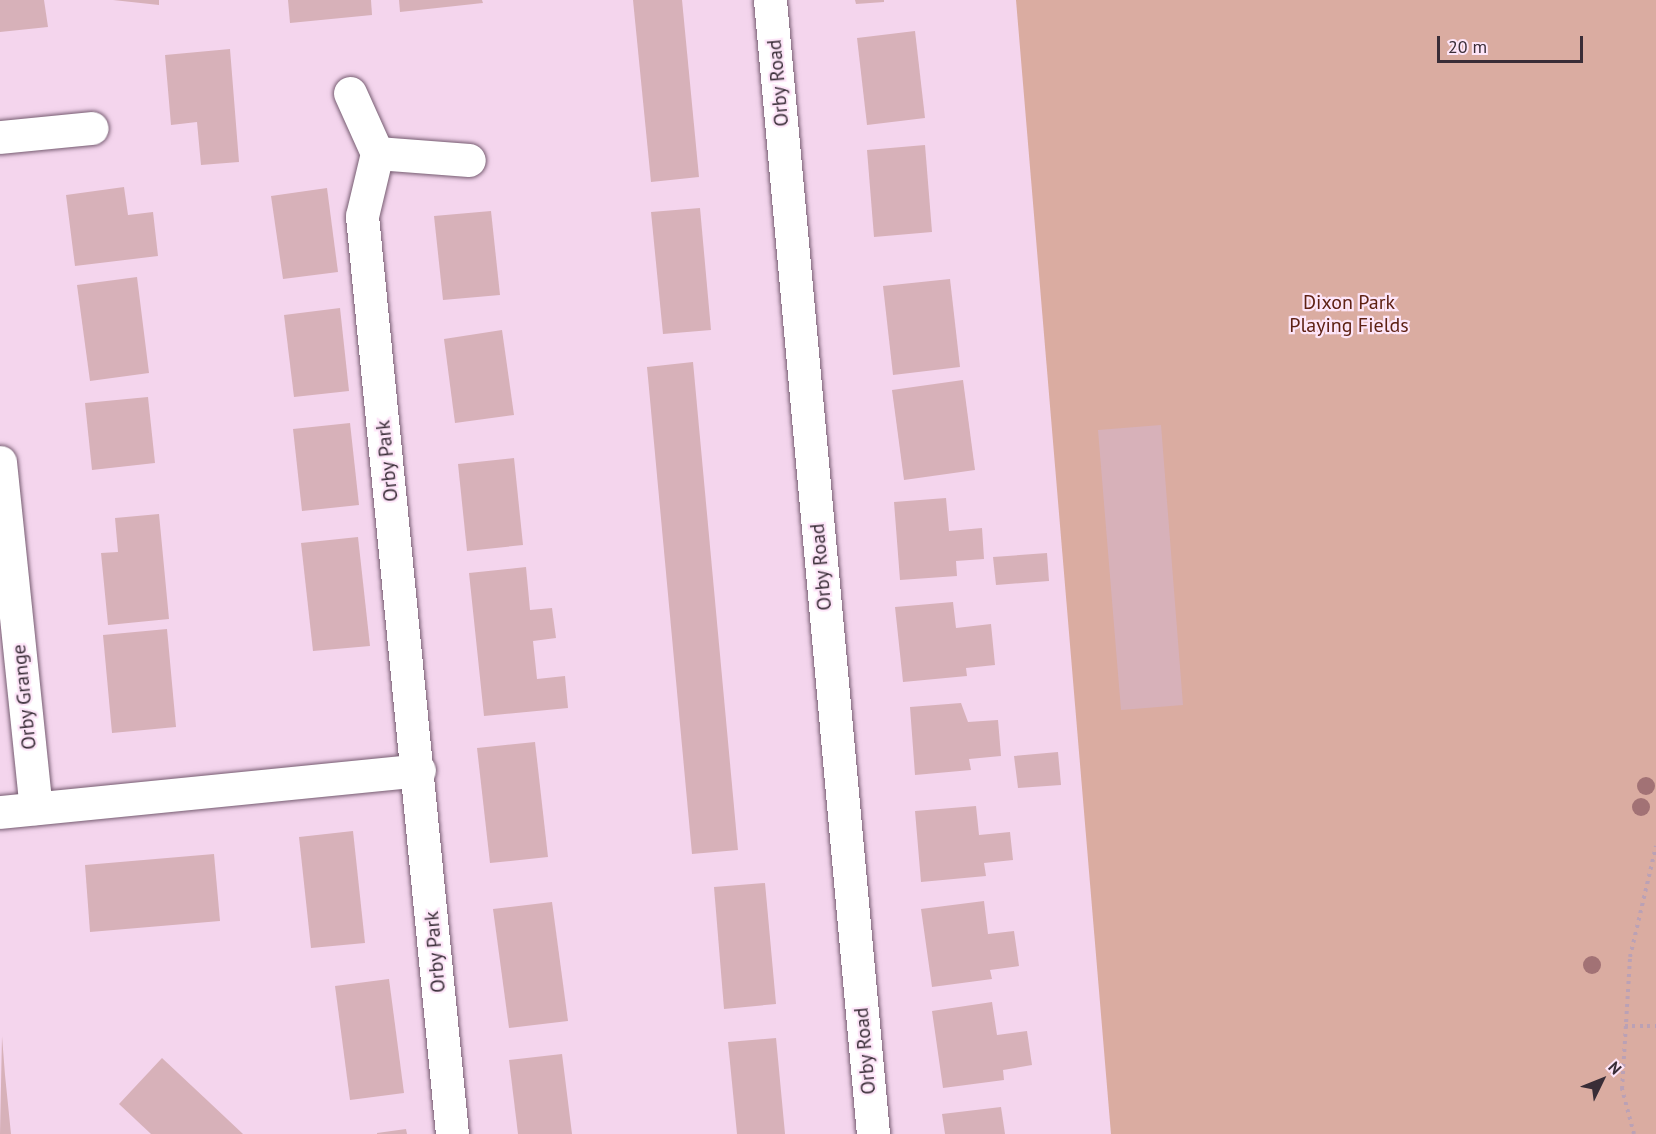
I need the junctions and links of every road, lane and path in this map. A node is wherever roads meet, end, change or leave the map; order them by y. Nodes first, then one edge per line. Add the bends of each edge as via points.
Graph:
1 (770, 0) edge
2 (350, 93) dead end
3 (92, 128) dead end
4 (0, 137) edge
5 (377, 153) junction
6 (469, 160) dead end
7 (0, 462) edge
8 (4, 551) edge
9 (419, 770) junction
10 (36, 808) junction
11 (0, 812) edge
12 (1656, 846) edge
13 (1625, 1026) junction
14 (1656, 1026) edge
15 (452, 1134) edge
16 (873, 1134) edge
17 (1634, 1134) edge

1 - 16 street, Orby Road
2 - 5 street
3 - 4 street
5 - 6 street
5 - 9 street, Orby Park via 362,216
7 - 8 street, Orby Grange
8 - 10 street, Orby Grange
9 - 10 street
9 - 15 street, Orby Park
10 - 11 street
12 - 13 path via 1630,957
13 - 14 path
13 - 17 path via 1622,1089

